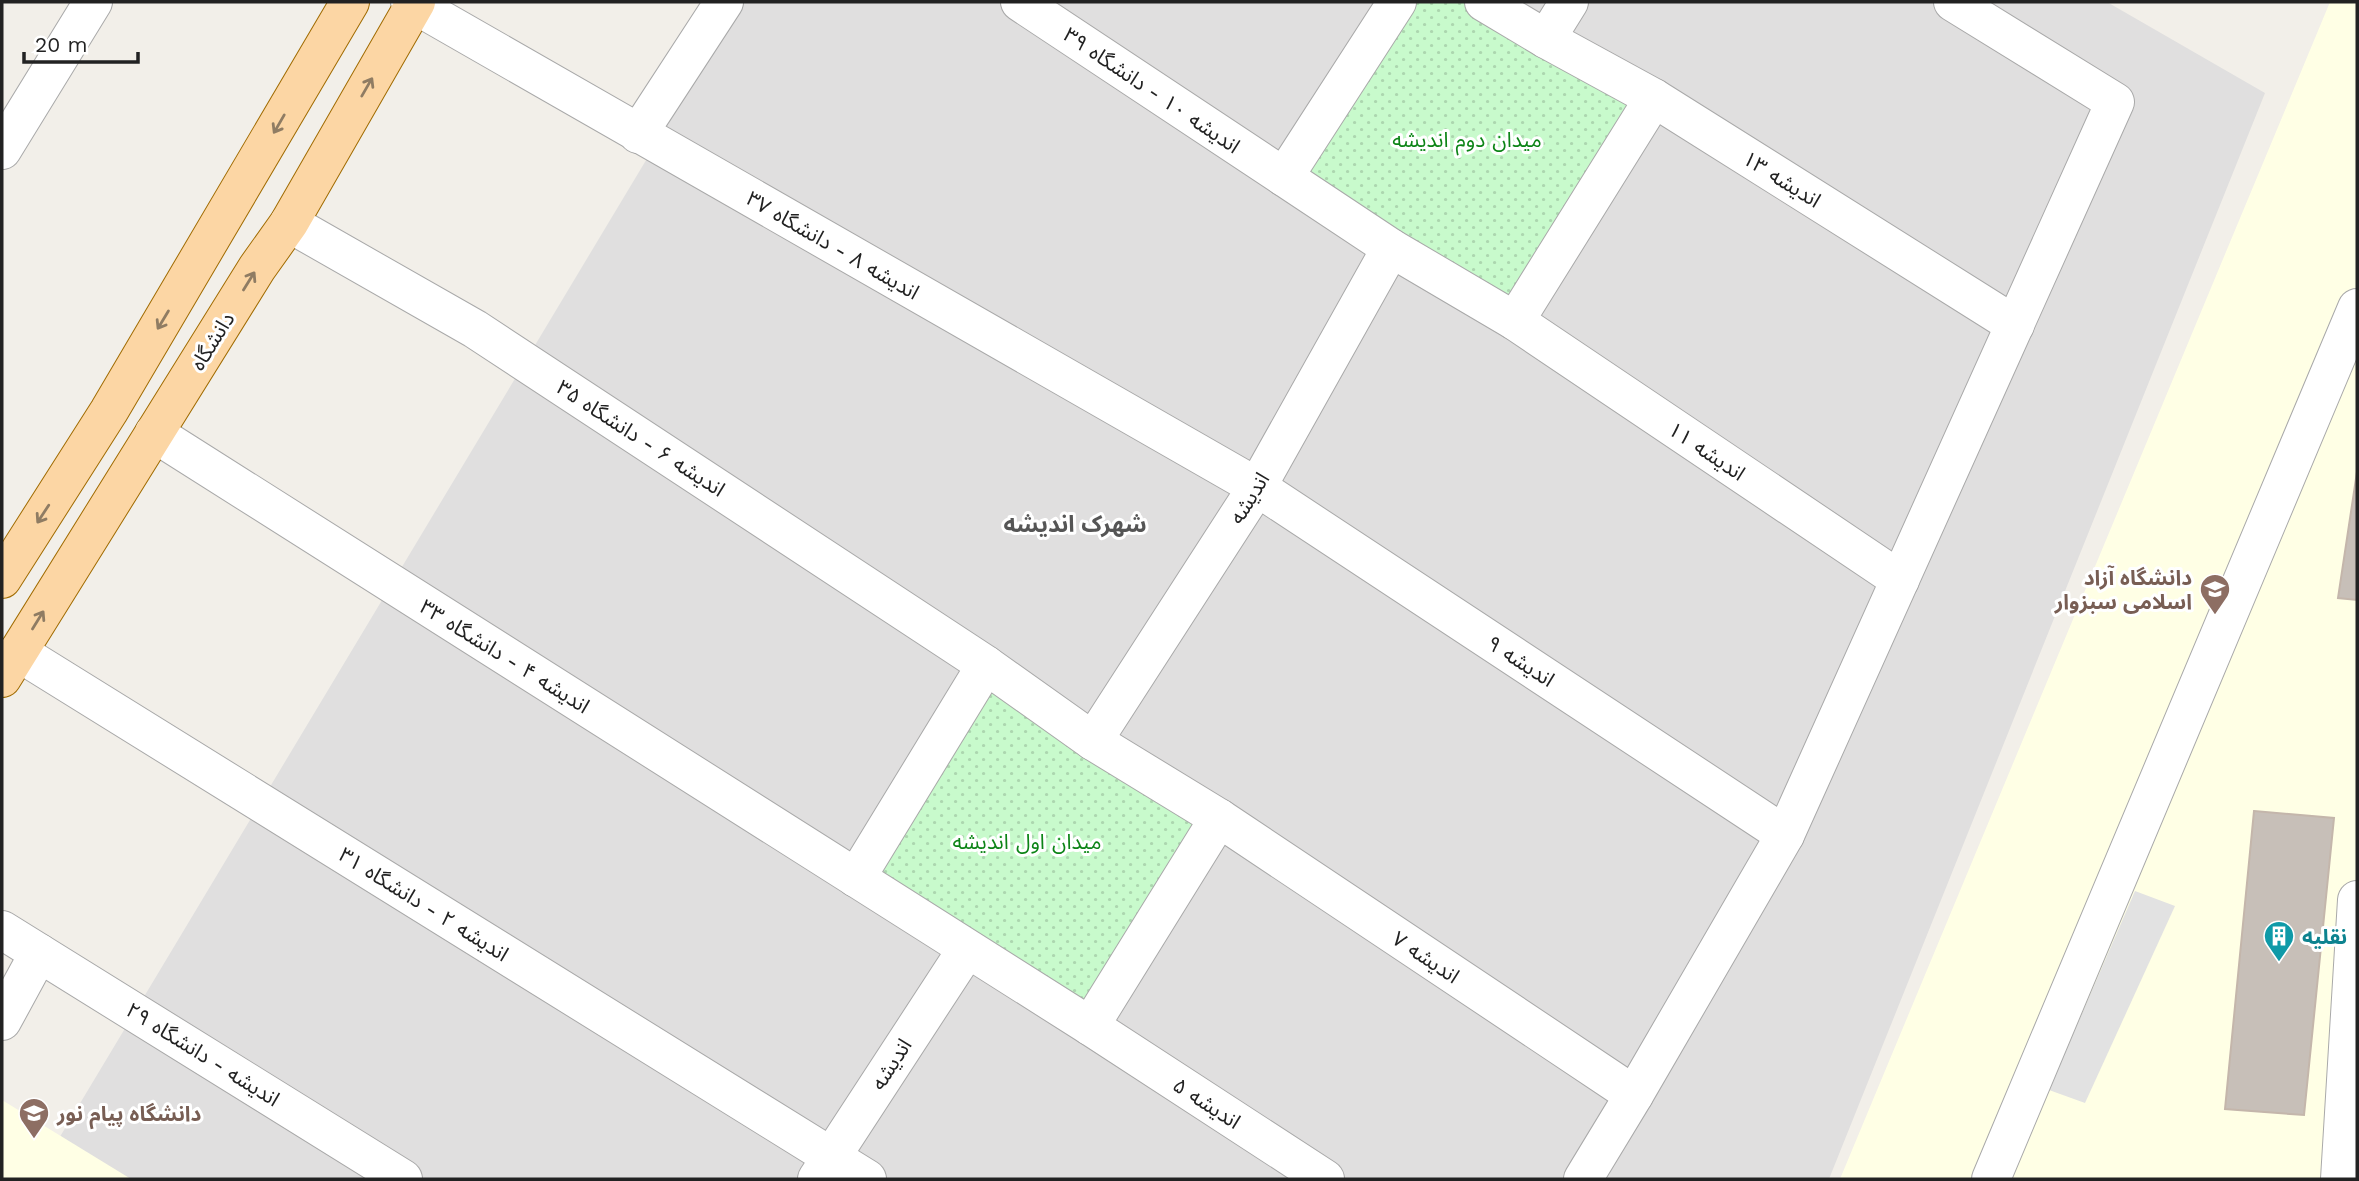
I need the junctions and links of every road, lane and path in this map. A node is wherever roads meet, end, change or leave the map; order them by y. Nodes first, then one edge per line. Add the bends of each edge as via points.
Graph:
1 (93, 2) edge
2 (350, 2) edge
3 (724, 2) edge
4 (1020, 2) edge
5 (1397, 2) edge
6 (1483, 2) edge
7 (1569, 2) edge
8 (1952, 2) edge
9 (414, 3) edge
10 (1546, 39) junction
11 (1654, 98) junction
12 (638, 134) junction
13 (2, 150) edge
14 (1284, 177) junction
15 (289, 223) junction
16 (1391, 248) junction
17 (2357, 308) edge
18 (1515, 321) junction
19 (2015, 325) junction
20 (154, 433) junction
21 (1257, 487) junction
22 (2, 576) edge
23 (1900, 580) junction
24 (10, 665) edge
25 (986, 665) junction
26 (1093, 741) junction
27 (1219, 818) junction
28 (1785, 835) junction
29 (856, 878) junction
30 (2357, 900) edge
31 (2, 930) edge
32 (967, 949) junction
33 (39, 953) junction
34 (2, 1021) edge
35 (1090, 1026) junction
36 (1634, 1095) junction
37 (824, 1168) edge
38 (403, 1179) edge
39 (867, 1179) edge
40 (1325, 1179) edge
41 (1583, 1179) edge
42 (1991, 1179) edge
43 (2340, 1179) edge

1 - 13 street
2 -> 22 main road via 109,411
3 - 12 street
4 - 14 street, اندیشه ۱۰ - دانشگاه ۳۹
5 - 14 street
6 - 10 street, اندیشه ۱۳
7 - 10 street
8 - 19 street via 2115,102
9 - 12 street, اندیشه ۸ - دانشگاه ۳۷
15 -> 9 main road, دانشگاه
10 - 11 street, اندیشه ۱۳
11 - 18 street
11 - 19 street, اندیشه ۱۳
12 - 21 street, اندیشه ۸ - دانشگاه ۳۷
14 - 16 street
20 -> 15 main road, دانشگاه
15 - 25 street, اندیشه ۶ - دانشگاه ۳۵ via 475,329
16 - 18 street
16 - 21 street, اندیشه
17 - 42 street
18 - 23 street, اندیشه ۱۱
19 - 23 street
24 -> 20 main road, دانشگاه
20 - 29 street, اندیشه ۴ - دانشگاه ۳۳
21 - 26 street, اندیشه
21 - 28 street, اندیشه ۹
23 - 28 street
24 - 37 street, اندیشه ۲ - دانشگاه ۳۱
25 - 26 street
25 - 29 street
26 - 27 street
27 - 35 street
27 - 36 street, اندیشه ۷
28 - 36 street
29 - 32 street
30 - 43 street
31 - 33 street, اندیشه - دانشگاه ۲۹
32 - 35 street
32 - 37 street, اندیشه
33 - 34 street
33 - 38 street, اندیشه - دانشگاه ۲۹
35 - 40 street, اندیشه ۵
36 - 41 street
37 - 39 street, اندیشه ۲ - دانشگاه ۳۱

